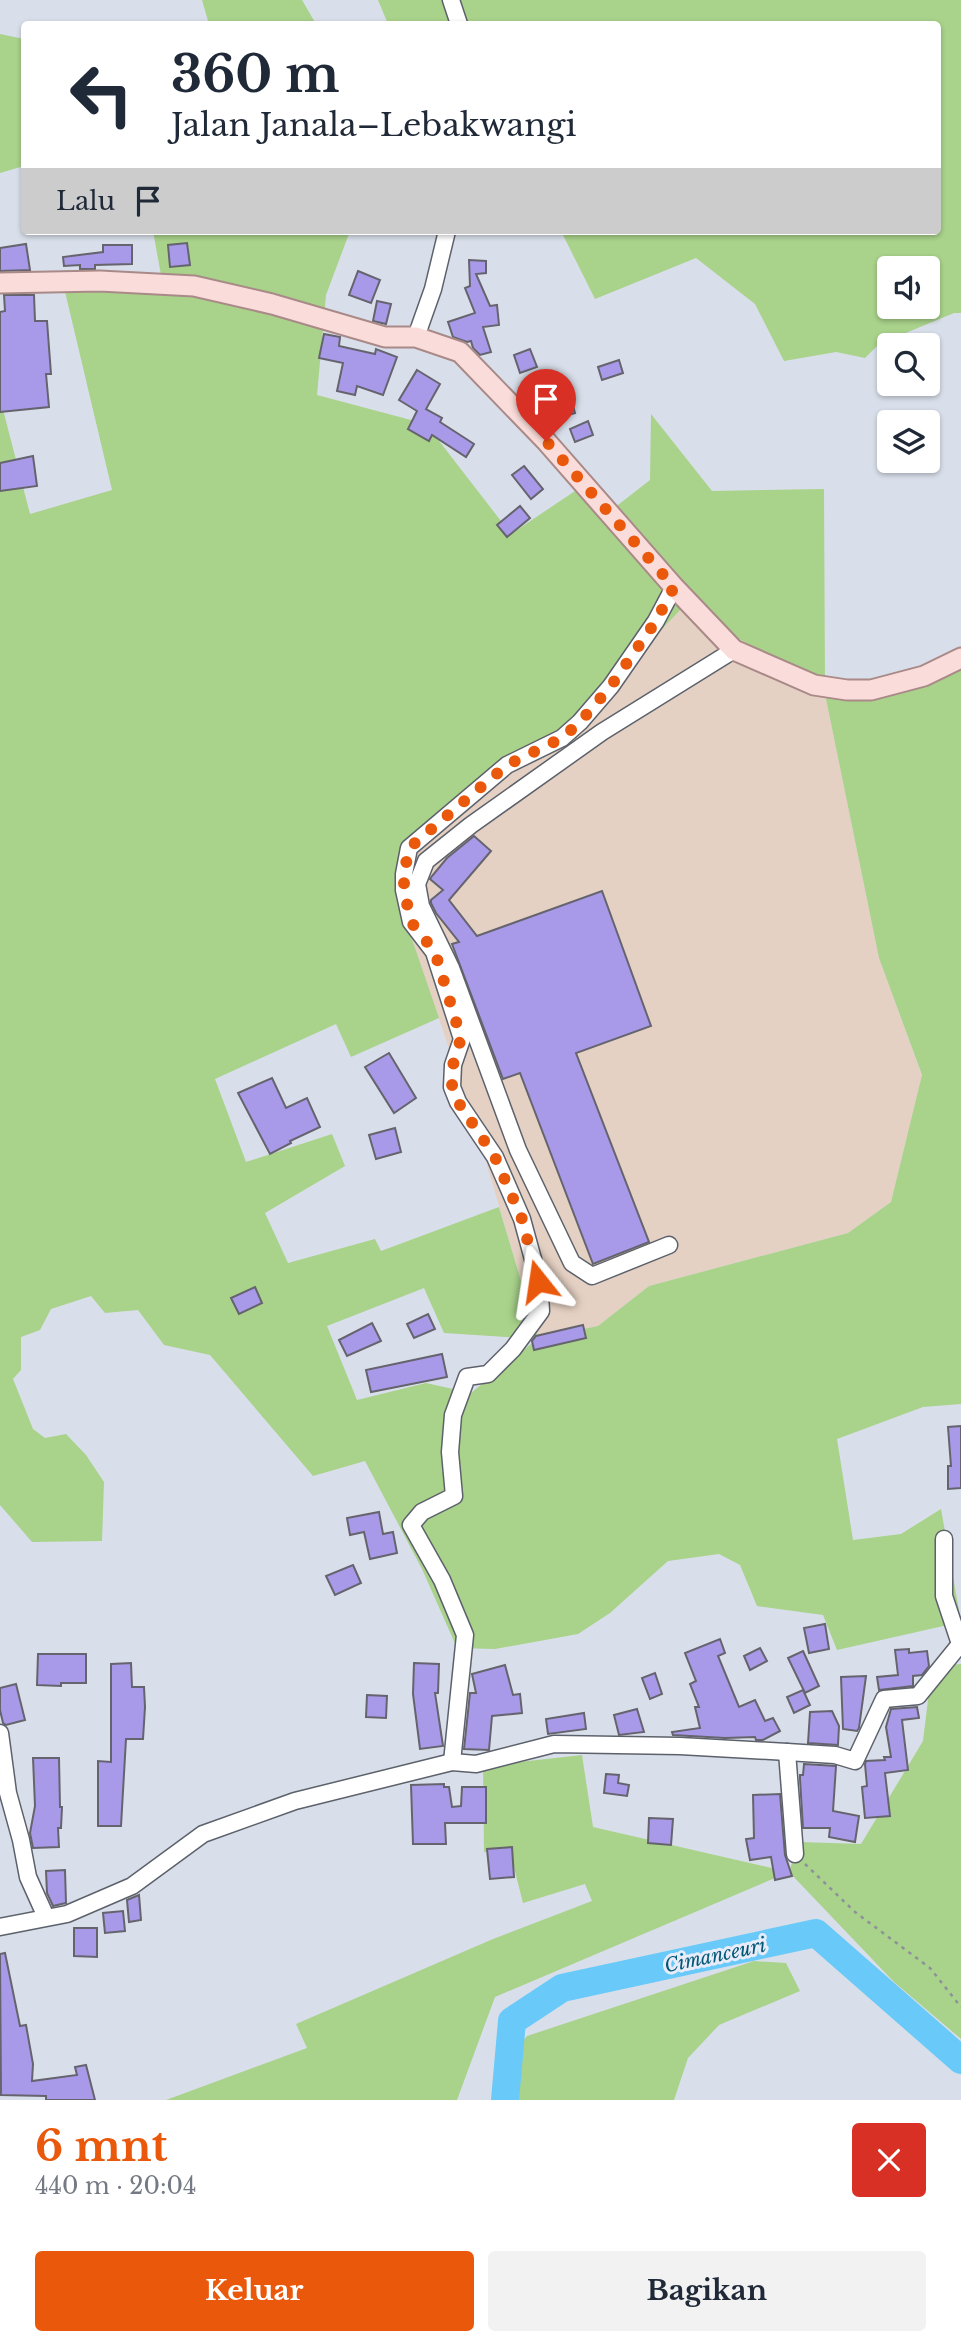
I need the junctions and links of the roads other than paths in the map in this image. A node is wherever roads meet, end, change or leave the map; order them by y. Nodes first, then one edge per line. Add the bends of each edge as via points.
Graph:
1 (451, 0) edge
2 (458, 21) edge
3 (446, 235) edge
4 (0, 283) edge
5 (416, 337) junction
6 (674, 587) junction
7 (734, 650) junction
8 (961, 659) edge
9 (670, 1245) dead end
10 (944, 1539) dead end
11 (961, 1643) edge
12 (0, 1733) edge
13 (787, 1752) junction
14 (452, 1762) junction
15 (795, 1854) road end
16 (46, 1917) junction
17 (0, 1927) edge

1 - 2 street
3 - 5 street
4 - 5 main road via 194,285 385,337
5 - 6 main road via 460,352 546,441
6 - 7 main road
6 - 14 street via 611,686 580,722 562,738 507,765 409,848 406,861 404,890 411,922 435,952 461,1038 452,1087 495,1157 522,1219 541,1311 488,1374 467,1377 453,1415 454,1496 422,1512 411,1524 465,1635
7 - 8 main road via 814,685 847,690 871,690 923,676
7 - 9 street via 602,732 471,825 426,861 417,884 421,906 451,968 518,1150 572,1263 592,1276
10 - 11 street via 944,1596
11 - 13 street via 918,1696 884,1699 855,1761
12 - 16 street via 8,1793 28,1877
13 - 14 street via 554,1744 476,1764
13 - 15 street
14 - 16 street via 295,1801 203,1834 132,1886 67,1914
16 - 17 street

